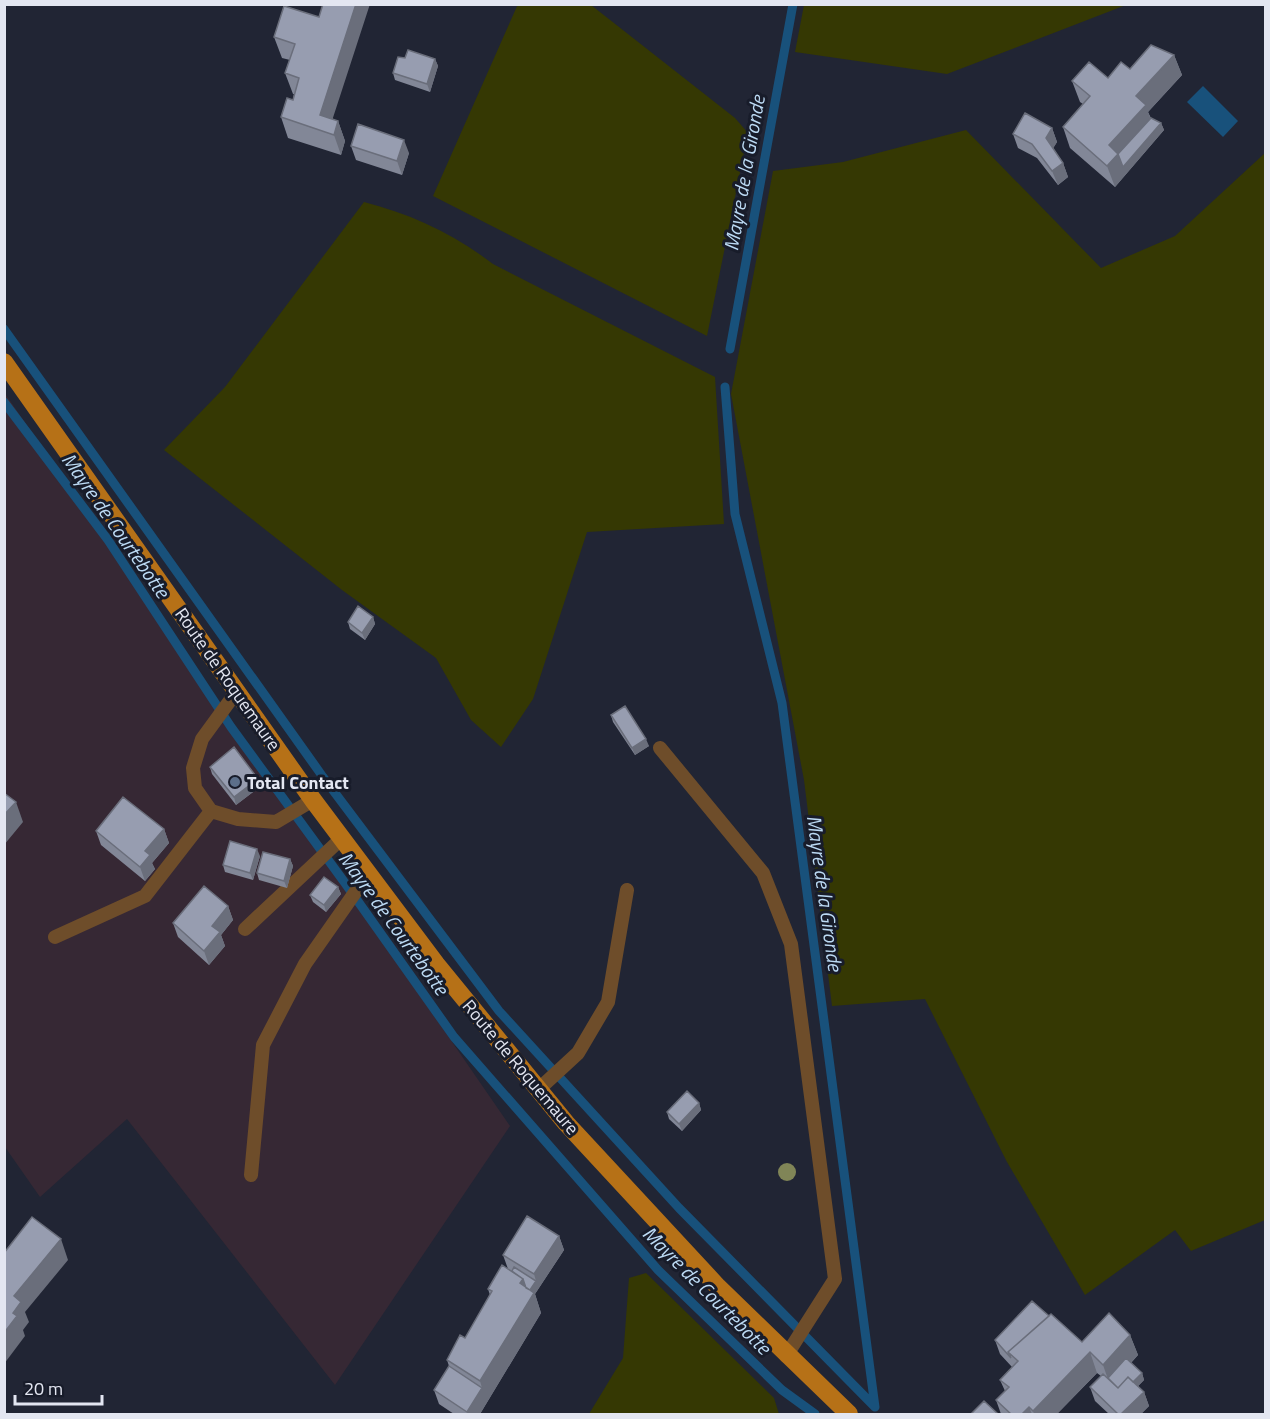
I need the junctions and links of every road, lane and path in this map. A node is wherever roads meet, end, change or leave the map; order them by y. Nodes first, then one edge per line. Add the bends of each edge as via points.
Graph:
1 (4, 362) edge
2 (237, 691) junction
3 (660, 748) dead end
4 (314, 800) junction
5 (211, 811) junction
6 (342, 838) junction
7 (368, 874) junction
8 (627, 890) dead end
9 (245, 929) dead end
10 (55, 937) dead end
11 (538, 1089) junction
12 (251, 1175) dead end
13 (786, 1356) junction
14 (849, 1414) edge

1 - 2 main road, Route de Roquemaure
2 - 4 main road, Route de Roquemaure
2 - 5 lane via 202,739 193,768 195,788
3 - 13 lane via 763,873 791,944 836,1279
4 - 5 lane via 276,822 246,821
4 - 6 main road, Route de Roquemaure
5 - 10 lane via 145,896
6 - 7 main road, Route de Roquemaure
6 - 9 lane
7 - 11 main road, Route de Roquemaure
7 - 12 lane via 305,964 262,1045
8 - 11 lane via 608,1002 578,1053
11 - 13 main road, Route de Roquemaure
13 - 14 main road, Route de Roquemaure

